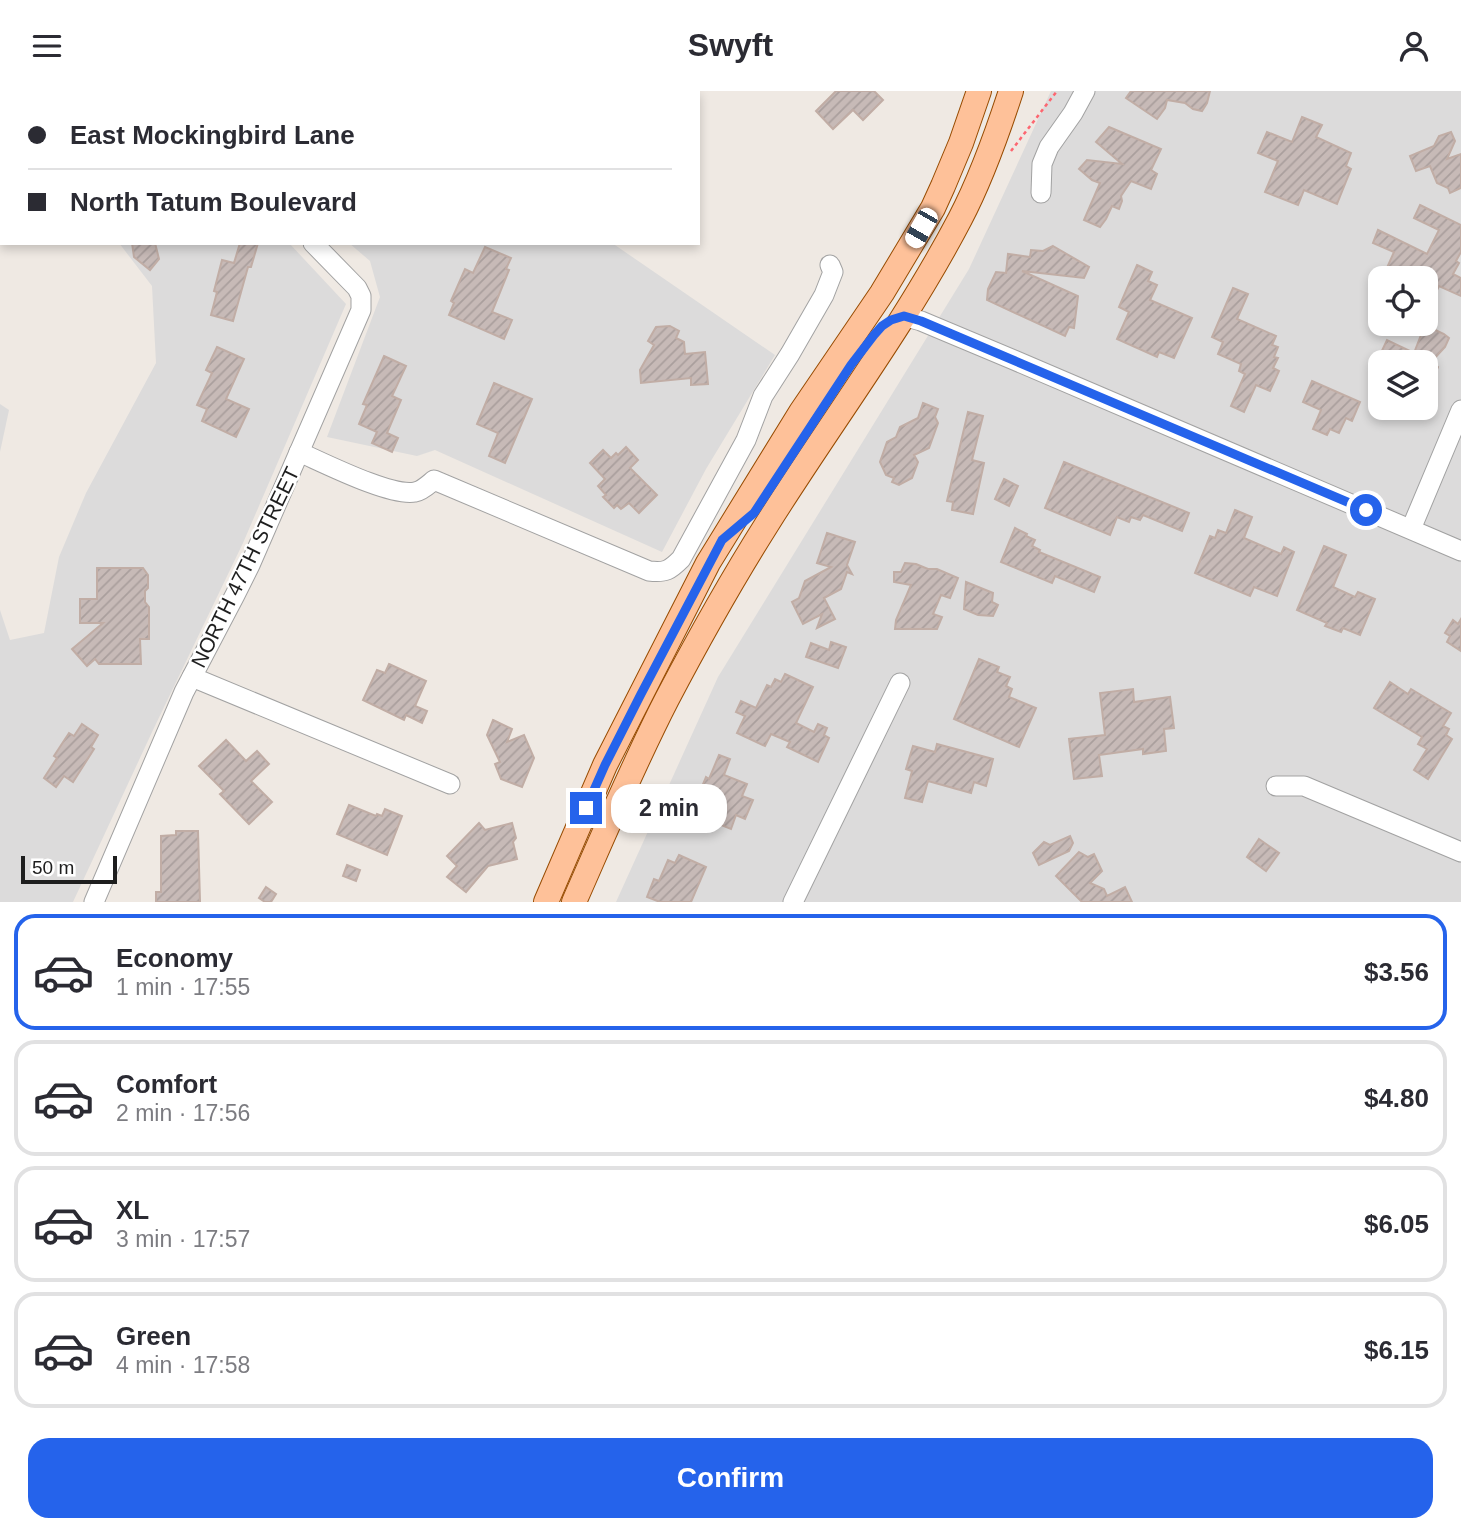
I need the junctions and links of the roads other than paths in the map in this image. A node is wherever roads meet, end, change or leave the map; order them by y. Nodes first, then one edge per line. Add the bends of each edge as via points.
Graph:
1 (979, 91) edge
2 (1011, 91) edge
3 (1085, 91) edge
4 (1041, 193) dead end
5 (315, 245) edge
6 (830, 265) dead end
7 (904, 316) junction
8 (1461, 410) edge
9 (299, 452) junction
10 (1411, 529) junction
11 (722, 540) junction
12 (1461, 551) edge
13 (192, 677) junction
14 (900, 684) dead end
15 (450, 785) dead end
16 (1276, 786) dead end
17 (1461, 852) edge
18 (93, 902) edge
19 (546, 902) edge
20 (574, 902) edge
21 (793, 902) edge

1 - 11 main road via 933,208
2 - 7 main road via 961,218
3 - 4 street via 1049,147 1042,164
5 - 9 street, NORTH 47TH STREET via 357,288 362,303
6 - 9 street via 833,272 824,295 763,396 746,440 670,570 649,571 434,480 418,492 398,492
7 - 10 street
7 - 11 main road via 891,320 874,335 754,513
7 - 20 main road via 720,602 666,700
8 - 10 street
9 - 13 street, NORTH 47TH STREET via 236,595
10 - 12 street
11 - 19 main road via 605,765
13 - 15 street
13 - 18 street, NORTH 47TH STREET
14 - 21 street
16 - 17 street via 1304,786

